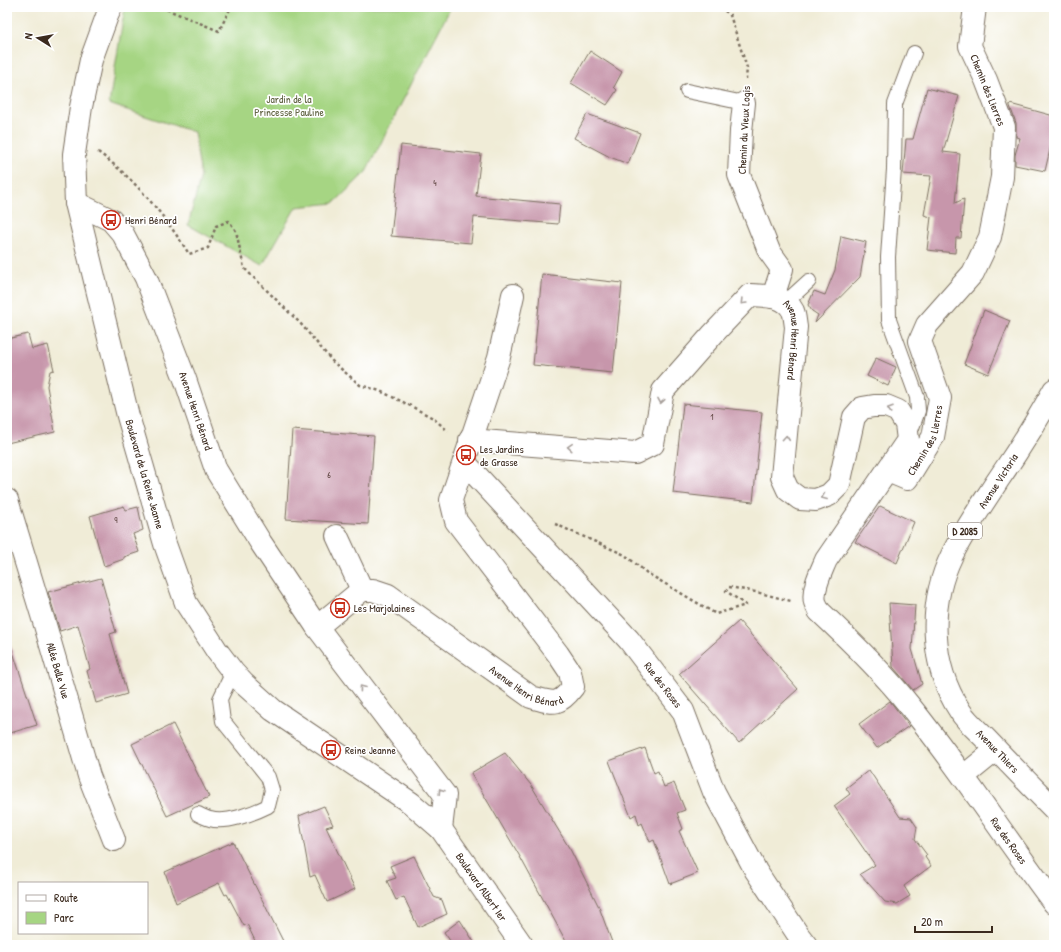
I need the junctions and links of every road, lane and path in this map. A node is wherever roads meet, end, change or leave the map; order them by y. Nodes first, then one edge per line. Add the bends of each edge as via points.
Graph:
1 (111, 7) edge
2 (161, 7) edge
3 (231, 7) edge
4 (720, 7) edge
5 (975, 7) edge
6 (914, 53) dead end
7 (687, 91) dead end
8 (744, 103) junction
9 (77, 136) junction
10 (76, 203) junction
11 (809, 281) dead end
12 (514, 295) dead end
13 (780, 300) junction
14 (1054, 390) edge
15 (908, 440) junction
16 (468, 450) junction
17 (888, 471) junction
18 (7, 500) edge
19 (550, 521) dead end
20 (337, 536) dead end
21 (362, 590) junction
22 (815, 602) junction
23 (317, 626) junction
24 (233, 672) junction
25 (948, 689) joint
26 (996, 750) junction
27 (964, 776) junction
28 (1054, 809) edge
29 (198, 814) dead end
30 (441, 829) junction
31 (114, 840) dead end
32 (1054, 903) edge
33 (522, 945) edge
34 (806, 945) edge

1 - 9 street, Boulevard de la Reine Jeanne via 91,60
2 - 3 path via 219,31
4 - 8 path, Chemin du Vieux Logis via 730,15 747,68
5 - 17 street, Chemin des Lierres via 970,46 1004,127 1002,177 990,237 973,273 927,325 920,341 940,398 933,437 907,479
6 - 15 lane via 894,104 894,169 888,257 889,320 917,398 918,411
7 - 8 lane
8 - 13 street, Chemin du Vieux Logis via 740,175 769,251 782,269
9 - 10 street, Boulevard de la Reine Jeanne via 74,154
9 - 16 path via 115,164 153,204 189,254 208,248 216,226 230,221 236,231 244,268 300,323 333,362 360,385 380,391 433,418
10 - 23 street, Avenue Henri Bénard via 111,220 123,234 146,278 216,470 260,543
10 - 24 street, Boulevard de la Reine Jeanne via 128,416 165,544 186,603
11 - 13 lane
12 - 16 street, Avenue Henri Bénard via 499,357
15 -> 13 street, Avenue Henri Bénard via 906,424 898,411 886,406 862,408 854,417 839,485 829,495 816,500 800,499 788,490 782,477 796,327 793,312
13 -> 16 street, Avenue Henri Bénard via 750,295 713,334 663,390 653,444 635,453
14 - 25 street, Avenue Victoria / D 2085 via 1032,430 965,532 951,556 941,582 935,632 939,662
15 - 17 street
16 - 21 street, Avenue Henri Bénard via 451,500 456,521 570,672 572,687 564,699 552,703 531,697 388,595 373,590
16 - 34 street, Rue des Roses via 629,640 682,711 714,792 756,871
17 - 22 street, Chemin des Lierres via 826,560 817,581
18 - 31 street, Allée Belle Vue via 89,776
19 - 22 path via 625,555 647,573 716,614 746,605 726,591 729,587 795,602
20 - 21 street
21 - 23 street
22 - 27 street via 819,611 862,651 909,704
30 -> 23 street, Avenue Henri Bénard via 445,795
24 - 29 lane via 220,699 223,721 268,777 272,790 268,806 257,812 228,820 211,820
24 - 30 street, Boulevard de la Reine Jeanne via 273,710 411,803
25 - 26 street, Avenue Thiers / D 2085 via 960,712
26 - 27 street
26 - 28 street, Avenue Thiers / D 2085
27 - 32 street, Rue des Roses
30 - 33 street, Boulevard Albert Ier

